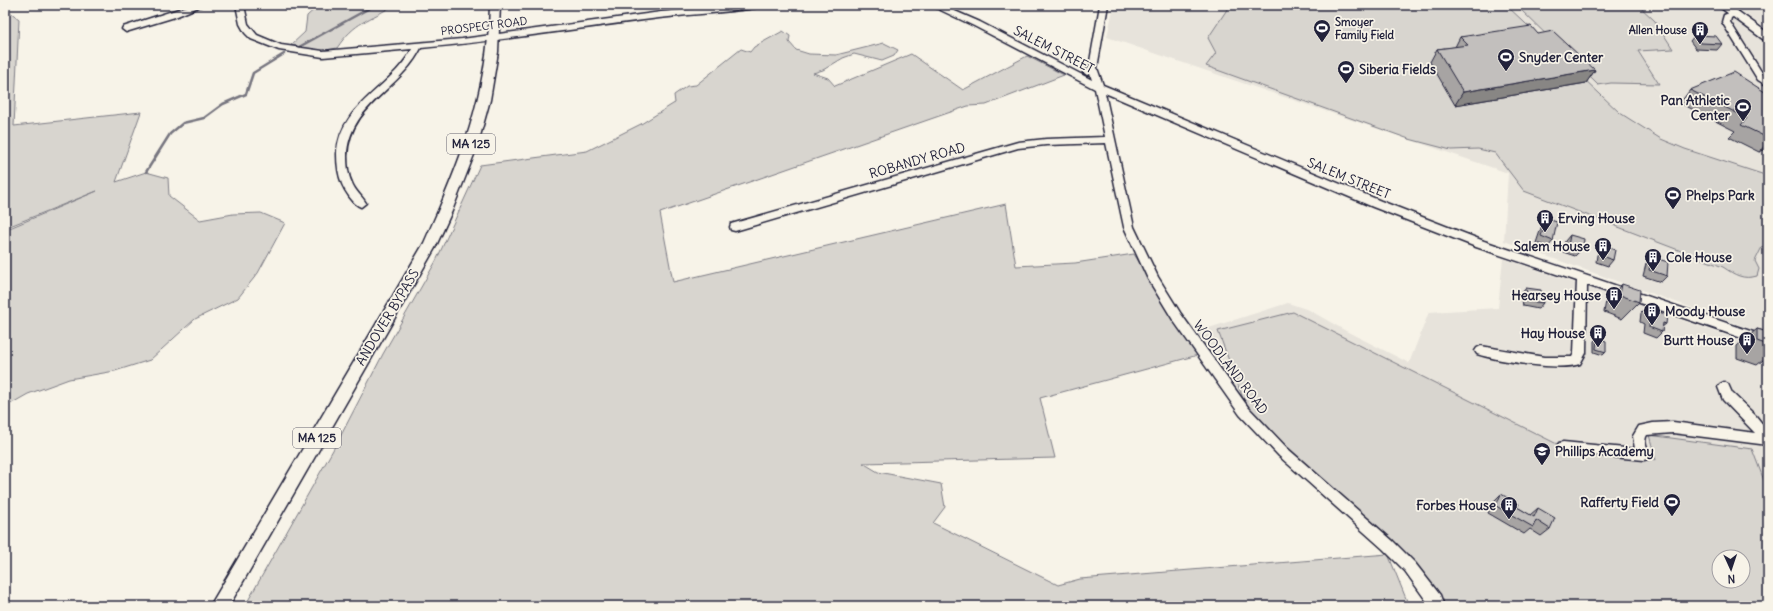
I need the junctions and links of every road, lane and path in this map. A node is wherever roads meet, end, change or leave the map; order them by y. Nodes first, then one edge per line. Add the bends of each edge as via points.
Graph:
1 (199, 5) edge
2 (240, 5) edge
3 (495, 5) edge
4 (755, 5) edge
5 (934, 5) edge
6 (1104, 5) edge
7 (1722, 5) edge
8 (1734, 14) junction
9 (126, 29) dead end
10 (494, 37) junction
11 (1768, 38) edge
12 (418, 46) junction
13 (1093, 68) junction
14 (1081, 80) junction
15 (1764, 81) edge
16 (1098, 87) junction
17 (1110, 140) junction
18 (361, 203) dead end
19 (735, 227) dead end
20 (1582, 278) junction
21 (1768, 342) edge
22 (1481, 351) dead end
23 (1724, 387) dead end
24 (1768, 440) edge
25 (1563, 447) dead end
26 (219, 606) edge
27 (1437, 606) edge

1 - 9 street via 172,16
2 - 12 street, PROSPECT ROAD via 248,31 257,39 278,47 323,54
3 - 10 main road, ANDOVER BYPASS / MA 125
4 - 10 street, PROSPECT ROAD via 725,10 661,14
5 - 14 street, SALEM STREET via 977,24
6 - 13 street
7 - 8 main road
8 - 11 main road
8 - 15 street via 1727,17 1726,22
10 - 12 street, PROSPECT ROAD
10 - 26 main road, ANDOVER BYPASS / MA 125 via 482,107 456,186 430,244
12 - 18 street via 399,72 359,110 350,122 342,142 345,179
13 - 14 street via 1083,75
13 - 16 street, WOODLAND ROAD
14 - 16 street, SALEM STREET
16 - 17 street, WOODLAND ROAD
16 - 20 street, SALEM STREET via 1377,204 1480,244
17 - 19 street, ROBANDY ROAD via 1018,145
17 - 27 street, WOODLAND ROAD via 1129,227 1153,279 1194,342 1253,421 1283,452 1410,567
20 - 21 street, SALEM STREET
20 - 22 street via 1580,353 1576,361 1546,361
23 - 24 street via 1728,396
24 - 25 street via 1654,427 1643,430 1639,436 1644,455

